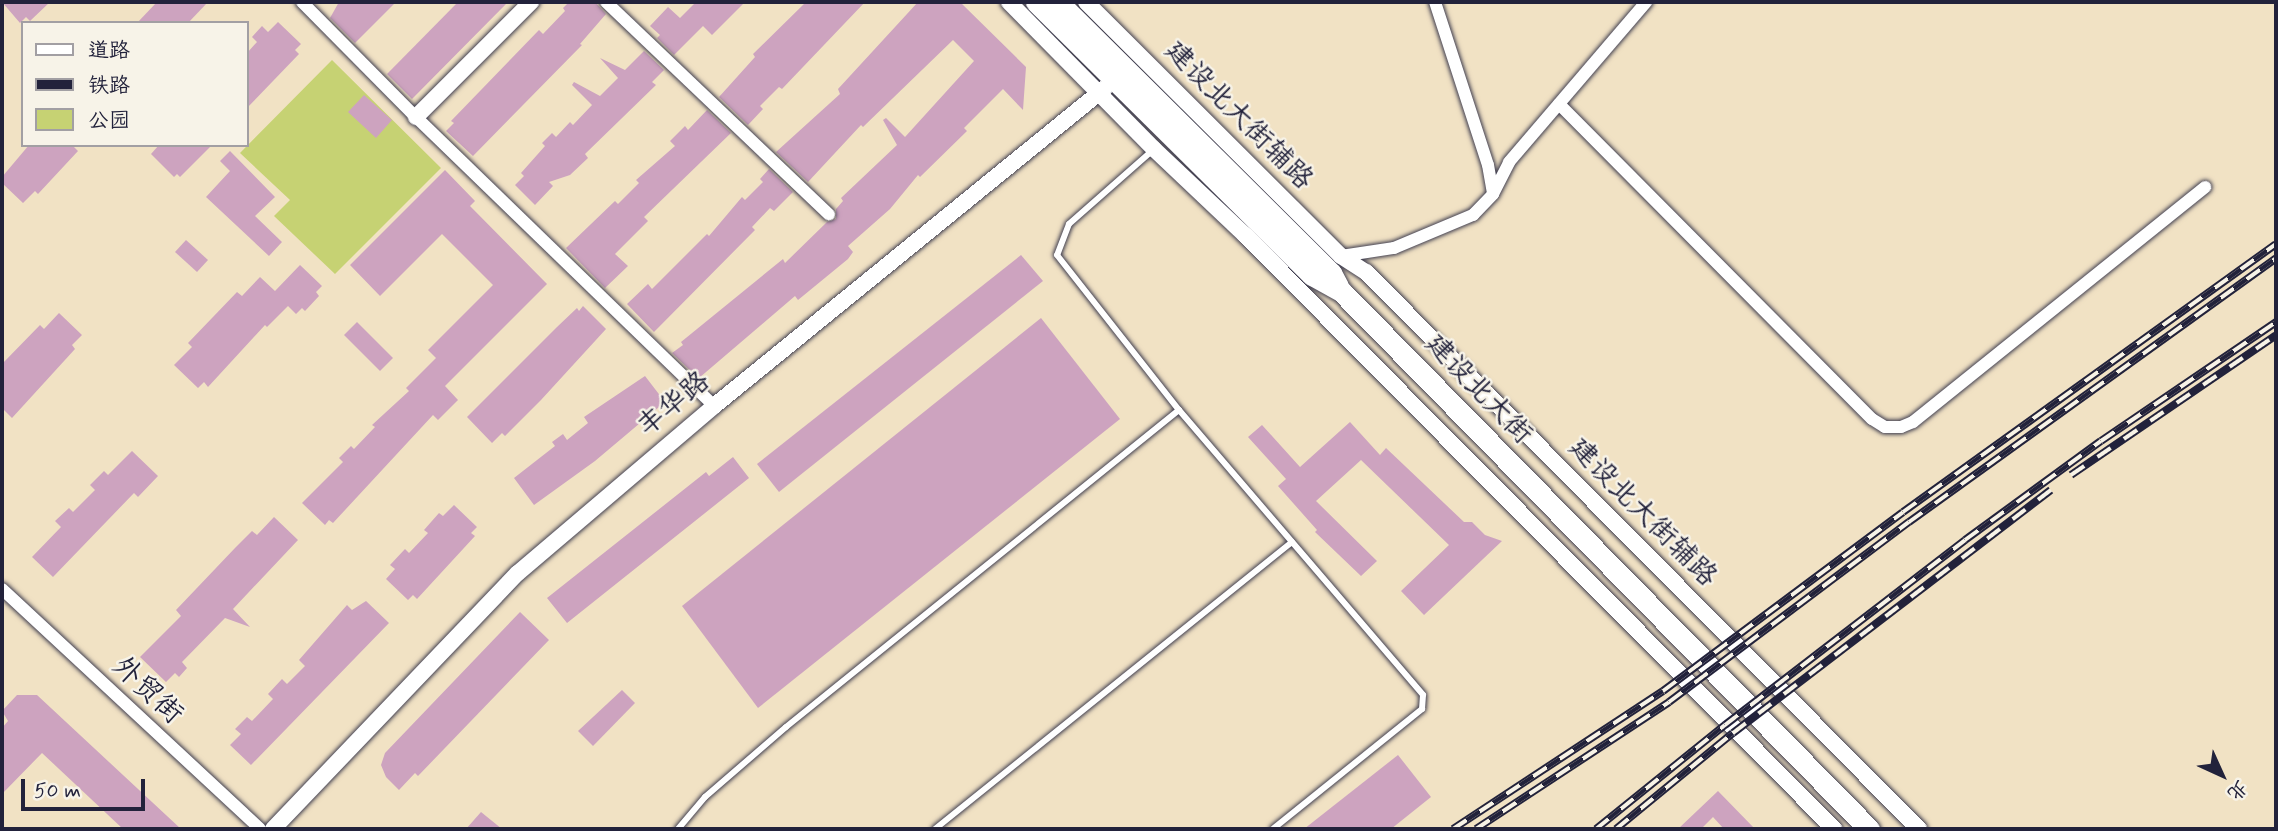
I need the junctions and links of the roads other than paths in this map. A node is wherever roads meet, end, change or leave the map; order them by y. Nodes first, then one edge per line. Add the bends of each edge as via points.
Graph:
1 (302, 2) edge
2 (531, 2) edge
3 (606, 2) edge
4 (1009, 2) edge
5 (1036, 2) edge
6 (1058, 2) edge
7 (1086, 2) edge
8 (1435, 2) edge
9 (1646, 2) edge
10 (1120, 75) junction
11 (1559, 104) junction
12 (416, 117) junction
13 (1154, 149) junction
14 (2205, 187) dead end
15 (1493, 194) junction
16 (829, 214) dead end
17 (1341, 256) junction
18 (714, 405) junction
19 (1179, 410) junction
20 (1292, 542) junction
21 (2, 589) edge
22 (260, 829) edge
23 (273, 829) edge
24 (678, 829) edge
25 (936, 829) edge
26 (1273, 829) edge
27 (1834, 829) edge
28 (1869, 829) edge
29 (1919, 829) edge

1 - 12 street
2 - 12 street
3 - 16 street
4 - 10 street, 建设北大街辅路
5 - 10 main road, 建设北大街
6 - 10 main road
7 - 10 street, 建设北大街辅路
8 - 15 street via 1488,165
9 - 11 street
10 - 13 street, 建设北大街辅路
10 - 17 street, 建设北大街辅路
10 - 18 street, 丰华路
10 - 28 main road, 建设北大街 via 1312,275 1341,290
11 - 14 street via 1885,427 1913,422
11 - 15 street via 1509,162
12 - 18 street
13 - 19 lane via 1069,224 1058,255
13 - 27 street, 建设北大街辅路 via 1245,235
15 - 17 street via 1474,215 1394,248
17 - 29 street, 建设北大街辅路 via 1366,272
18 - 23 street, 丰华路 via 518,573
19 - 20 lane
19 - 24 lane via 786,727 705,797
20 - 25 lane
20 - 26 lane via 1423,695 1422,709
21 - 22 street, 外贸街

